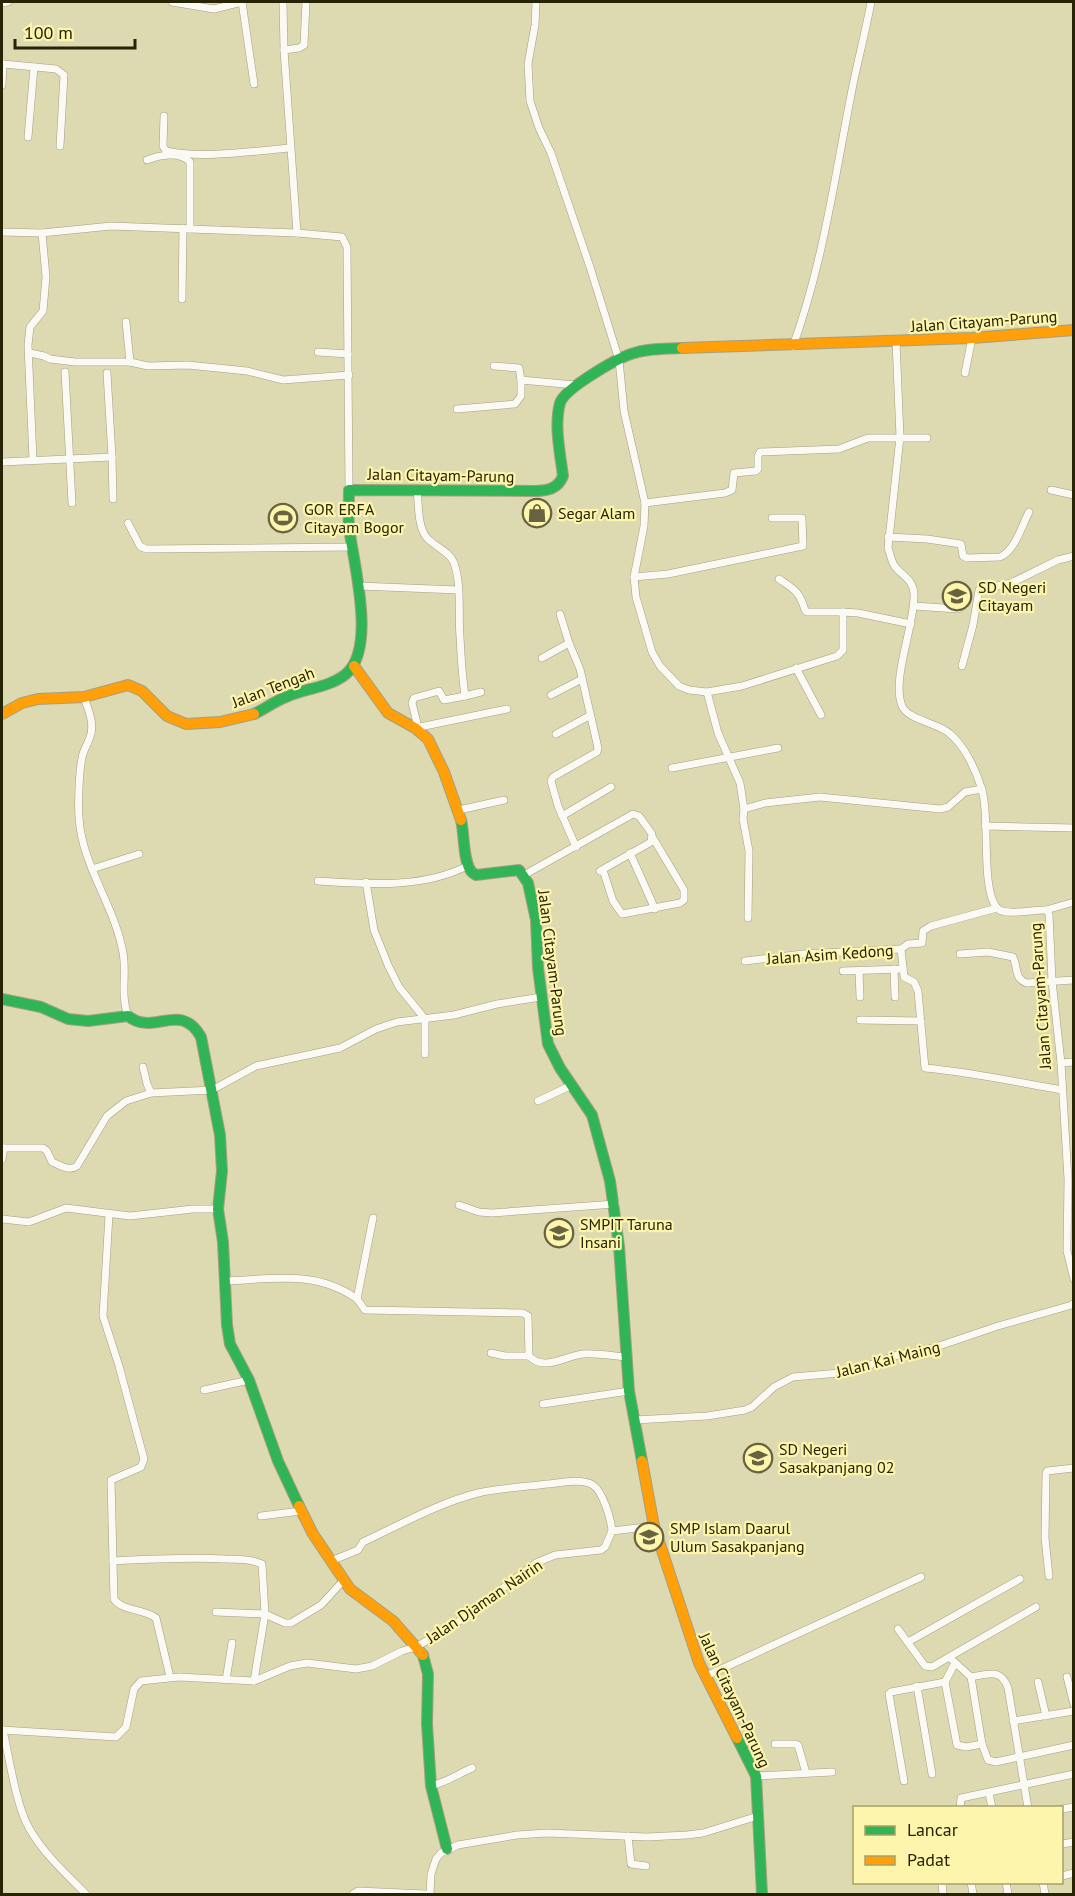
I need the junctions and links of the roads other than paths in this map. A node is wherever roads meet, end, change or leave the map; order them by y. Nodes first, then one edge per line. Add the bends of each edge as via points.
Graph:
1 (8, 2) edge
2 (172, 2) edge
3 (283, 2) edge
4 (306, 2) edge
5 (536, 2) edge
6 (871, 2) edge
7 (2, 3) edge
8 (284, 50) junction
9 (2, 64) edge
10 (34, 67) junction
11 (254, 84) dead end
12 (2, 85) edge
13 (164, 116) dead end
14 (28, 137) dead end
15 (60, 146) dead end
16 (290, 148) junction
17 (147, 160) dead end
18 (186, 229) junction
19 (2, 232) edge
20 (42, 233) junction
21 (297, 233) junction
22 (182, 299) dead end
23 (126, 322) dead end
24 (1074, 330) edge
25 (972, 338) junction
26 (896, 341) junction
27 (793, 345) junction
28 (318, 352) dead end
29 (30, 353) junction
30 (348, 354) junction
31 (619, 360) junction
32 (130, 362) junction
33 (494, 366) dead end
34 (65, 372) dead end
35 (107, 373) dead end
36 (965, 373) dead end
37 (349, 375) junction
38 (520, 380) junction
39 (575, 385) junction
40 (457, 410) dead end
41 (900, 437) junction
42 (927, 438) dead end
43 (112, 457) junction
44 (70, 459) junction
45 (33, 460) junction
46 (2, 462) edge
47 (349, 490) junction
48 (417, 490) junction
49 (1051, 490) dead end
50 (1074, 495) edge
51 (113, 499) dead end
52 (645, 502) junction
53 (72, 503) dead end
54 (1029, 512) dead end
55 (772, 518) dead end
56 (128, 523) dead end
57 (888, 537) junction
58 (352, 547) junction
59 (1074, 556) edge
60 (634, 577) junction
61 (779, 579) dead end
62 (358, 586) junction
63 (458, 590) junction
64 (914, 606) junction
65 (958, 609) dead end
66 (843, 612) junction
67 (560, 614) dead end
68 (911, 624) junction
69 (569, 643) junction
70 (542, 658) dead end
71 (354, 666) junction
72 (962, 666) dead end
73 (796, 668) junction
74 (582, 679) junction
75 (481, 692) dead end
76 (707, 692) junction
77 (551, 695) dead end
78 (465, 696) junction
79 (84, 697) junction
80 (507, 709) dead end
81 (2, 714) edge
82 (821, 714) dead end
83 (589, 716) junction
84 (417, 728) junction
85 (556, 734) dead end
86 (778, 748) dead end
87 (729, 757) junction
88 (672, 768) dead end
89 (611, 787) dead end
90 (982, 789) junction
91 (504, 800) dead end
92 (744, 809) junction
93 (459, 810) junction
94 (562, 816) junction
95 (986, 826) junction
96 (1074, 828) edge
97 (653, 838) junction
98 (576, 847) junction
99 (139, 854) dead end
100 (630, 854) junction
101 (467, 867) junction
102 (92, 869) junction
103 (524, 875) junction
104 (318, 881) dead end
105 (366, 882) junction
106 (1074, 902) edge
107 (998, 908) junction
108 (655, 909) junction
109 (1046, 910) junction
110 (748, 918) dead end
111 (901, 949) junction
112 (960, 954) dead end
113 (746, 961) dead end
114 (894, 969) junction
115 (903, 969) junction
116 (843, 971) dead end
117 (859, 971) junction
118 (1074, 980) edge
119 (1052, 981) junction
120 (541, 997) junction
121 (860, 997) dead end
122 (895, 997) dead end
123 (2, 999) edge
124 (128, 1016) junction
125 (425, 1019) junction
126 (860, 1020) dead end
127 (921, 1021) junction
128 (425, 1054) dead end
129 (1074, 1062) edge
130 (1060, 1063) junction
131 (143, 1067) dead end
132 (572, 1084) junction
133 (212, 1090) junction
134 (1062, 1090) junction
135 (151, 1093) junction
136 (538, 1101) dead end
137 (1065, 1129) junction
138 (1074, 1130) edge
139 (3, 1148) edge
140 (2, 1159) edge
141 (615, 1204) junction
142 (459, 1205) dead end
143 (218, 1209) junction
144 (110, 1215) junction
145 (373, 1218) dead end
146 (2, 1219) edge
147 (1074, 1279) edge
148 (226, 1281) junction
149 (357, 1299) junction
150 (1073, 1306) edge
151 (491, 1353) dead end
152 (528, 1356) junction
153 (627, 1357) junction
154 (249, 1380) junction
155 (204, 1390) dead end
156 (629, 1391) junction
157 (543, 1404) dead end
158 (635, 1420) junction
159 (1074, 1468) edge
160 (302, 1511) junction
161 (261, 1516) dead end
162 (654, 1526) junction
163 (612, 1531) junction
164 (113, 1561) junction
165 (331, 1561) junction
166 (1049, 1576) dead end
167 (921, 1577) dead end
168 (1020, 1579) dead end
169 (343, 1581) junction
170 (1036, 1607) dead end
171 (216, 1612) dead end
172 (265, 1614) junction
173 (898, 1629) dead end
174 (908, 1642) junction
175 (232, 1643) dead end
176 (416, 1647) junction
177 (949, 1657) junction
178 (957, 1665) junction
179 (706, 1676) junction
180 (969, 1676) junction
181 (170, 1677) junction
182 (1067, 1677) dead end
183 (226, 1680) junction
184 (254, 1681) junction
185 (945, 1682) junction
186 (1038, 1682) dead end
187 (917, 1686) junction
188 (1074, 1705) edge
189 (1074, 1711) edge
190 (1046, 1716) junction
191 (1013, 1721) junction
192 (2, 1730) edge
193 (776, 1744) dead end
194 (981, 1744) junction
195 (1074, 1745) edge
196 (1019, 1756) junction
197 (472, 1768) dead end
198 (832, 1772) dead end
199 (806, 1773) junction
200 (932, 1774) dead end
201 (1074, 1774) edge
202 (756, 1776) junction
203 (904, 1781) dead end
204 (1024, 1784) junction
205 (431, 1786) junction
206 (989, 1792) junction
207 (960, 1806) edge
208 (992, 1806) edge
209 (1028, 1806) edge
210 (758, 1816) junction
211 (628, 1836) junction
212 (447, 1849) junction
213 (646, 1866) dead end
214 (86, 1894) edge
215 (353, 1894) edge
216 (428, 1894) edge
217 (762, 1894) edge

1 - 7 street
2 - 11 street via 214,9 242,2
3 - 8 street
4 - 8 street via 304,45
5 - 31 street via 528,64 530,101
6 - 27 street via 824,239
8 - 16 street
9 - 10 street
9 - 12 street
10 - 14 street
10 - 15 street via 56,69 64,75
13 - 16 street via 164,149 173,153
16 - 21 street
17 - 18 street via 170,155 190,162
18 - 20 street via 111,225
18 - 21 street
18 - 22 street
19 - 20 street
20 - 29 street via 46,277 43,311 30,327
21 - 30 street via 338,235 346,242
23 - 32 street
24 - 25 street, Jalan Citayam-Parung
25 - 26 street, Jalan Citayam-Parung
25 - 36 street
26 - 27 street, Jalan Citayam-Parung
26 - 41 street, Jalan Citayam-Parung
27 - 31 street, Jalan Citayam-Parung via 656,349
28 - 30 street
29 - 32 street via 75,362
29 - 45 street
30 - 37 street
31 - 39 street, Jalan Citayam-Parung
31 - 52 street via 624,411
32 - 37 street via 247,371 283,380
33 - 38 street via 516,367 521,372
34 - 44 street
35 - 43 street
37 - 47 street
38 - 39 street
38 - 40 street via 521,396 514,404
39 - 48 street, Jalan Citayam-Parung via 559,406 563,476 553,489
41 - 42 street
41 - 52 street via 868,438 839,449 760,452 756,471 734,473 732,490
41 - 57 street, Jalan Citayam-Parung
43 - 44 street
43 - 51 street
44 - 45 street
44 - 53 street
45 - 46 street
47 - 48 street, Jalan Citayam-Parung
47 - 58 street, Jalan Citayam-Parung
48 - 63 street via 424,534 452,558
49 - 50 street
52 - 60 street
54 - 57 street via 1004,556 964,557 961,544
55 - 60 street via 802,518 803,546 668,574
56 - 58 street via 140,546 146,549
57 - 64 street, Jalan Citayam-Parung via 894,565 913,585
58 - 62 street, Jalan Citayam-Parung
59 - 72 street via 1011,583 979,590
60 - 76 street via 637,603 660,666 679,686
61 - 66 street via 796,590 807,612
62 - 63 street
62 - 71 street, Jalan Citayam-Parung via 360,628
63 - 78 street
64 - 65 street
64 - 68 street, Jalan Citayam-Parung
66 - 68 street
66 - 73 street via 842,653
67 - 69 street
68 - 90 street, Jalan Citayam-Parung via 900,685 902,705 910,715 951,734 966,753
69 - 70 street
69 - 74 street
71 - 79 street, Jalan Tengah via 342,677 300,690 252,715 205,724 183,724 166,717 136,686
71 - 84 street via 388,713
73 - 76 street via 742,686
73 - 82 street
74 - 77 street
74 - 83 street
75 - 78 street
76 - 87 street
78 - 84 street via 444,700 435,691 414,698
79 - 81 street, Jalan Tengah via 38,699
79 - 102 street via 92,730 81,760 79,819
80 - 84 street
83 - 85 street
83 - 94 street via 597,752 551,781
84 - 93 street via 428,740
86 - 87 street
87 - 88 street
87 - 92 street via 740,783
89 - 94 street
90 - 92 street via 965,792 940,809 820,797
90 - 95 street, Jalan Citayam-Parung
91 - 93 street
92 - 110 street via 749,851
93 - 101 street
94 - 98 street
95 - 96 street
95 - 107 street, Jalan Citayam-Parung via 989,878
97 - 98 street via 636,814
97 - 100 street
97 - 108 street via 685,896 680,903
98 - 103 street
99 - 102 street
100 - 108 street
100 - 108 street via 601,871 613,901 619,912 626,914
101 - 103 street, Jalan Citayam-Parung via 476,875 516,869
101 - 105 street via 428,881
102 - 124 street via 123,952 123,1001
103 - 120 street, Jalan Citayam-Parung via 536,921
104 - 105 street
105 - 125 street via 374,930 388,965 399,987
106 - 109 street
107 - 109 street, Jalan Citayam-Parung via 1007,913
107 - 111 street via 931,926 924,931 922,943
109 - 119 street, Jalan Citayam-Parung via 1050,918
111 - 113 street, Jalan Asim Kedong
111 - 115 street, Jalan Asim Kedong
112 - 119 street via 1007,955 1013,957 1023,982
114 - 115 street
114 - 117 street
114 - 122 street
115 - 127 street, Jalan Asim Kedong via 904,976 916,986
116 - 117 street
117 - 121 street
118 - 119 street
119 - 130 street, Jalan Citayam-Parung
120 - 125 street
120 - 132 street, Jalan Citayam-Parung via 551,1051
123 - 124 street via 41,1007 68,1019
124 - 133 street via 141,1022 190,1022 201,1037
125 - 128 street
125 - 133 street via 385,1026 340,1048 256,1066
126 - 127 street
127 - 134 street, Jalan Asim Kedong via 925,1068
129 - 130 street
130 - 134 street, Jalan Citayam-Parung
131 - 135 street
132 - 136 street
132 - 141 street, Jalan Citayam-Parung via 596,1124
133 - 135 street
133 - 143 street via 222,1161
134 - 137 street, Jalan Citayam-Parung
135 - 139 street via 126,1101 107,1116 74,1169 52,1162 43,1148
137 - 138 street
137 - 147 street, Jalan Citayam-Parung via 1067,1251
139 - 140 street
141 - 142 street via 492,1213
141 - 153 street, Jalan Citayam-Parung
143 - 144 street
143 - 148 street
144 - 146 street via 66,1208 29,1222
144 - 164 street via 103,1316 144,1459 141,1467 111,1480
145 - 149 street
148 - 149 street via 313,1279 345,1290
148 - 154 street via 230,1344
149 - 152 street via 365,1310 374,1311 525,1314 529,1327
150 - 158 street, Jalan Kai Maing via 851,1371 793,1377 744,1410
151 - 152 street
152 - 153 street via 542,1363 586,1354
153 - 156 street, Jalan Citayam-Parung
154 - 155 street
154 - 160 street via 272,1448
156 - 157 street
156 - 158 street, Jalan Citayam-Parung
158 - 162 street, Jalan Citayam-Parung
159 - 166 street via 1051,1469 1046,1474
160 - 161 street
160 - 165 street
162 - 163 street
162 - 179 street, Jalan Citayam-Parung via 691,1643
163 - 165 street via 607,1510 592,1485 552,1484 459,1498
163 - 176 street, Jalan Djaman Nairin via 601,1550 555,1556 536,1563 469,1615
164 - 172 street via 183,1558 257,1562 263,1568
164 - 181 street via 114,1599 119,1605 156,1618
165 - 169 street
167 - 179 street
168 - 174 street
169 - 172 street via 321,1605 291,1623
169 - 176 street via 393,1621
170 - 177 street
171 - 172 street
172 - 184 street
173 - 174 street
174 - 177 street via 925,1666 932,1667
175 - 183 street
176 - 184 street, Jalan Djaman Nairin via 372,1666 356,1669 299,1664
176 - 205 street via 423,1654 428,1674
177 - 178 street
178 - 180 street
178 - 185 street
179 - 202 street, Jalan Citayam-Parung
180 - 191 street via 993,1674 1005,1678
180 - 194 street
181 - 183 street
181 - 192 street via 137,1683 126,1727 116,1737
182 - 188 street
183 - 184 street
185 - 187 street
185 - 194 street via 957,1745
186 - 190 street
187 - 200 street
187 - 203 street via 889,1694
189 - 190 street
190 - 191 street
191 - 196 street
192 - 214 street via 29,1828
193 - 199 street via 798,1745
194 - 196 street via 991,1762
195 - 196 street
196 - 204 street
197 - 205 street
198 - 199 street
199 - 202 street
201 - 204 street
202 - 210 street, Jalan Citayam-Parung
204 - 206 street
204 - 209 street
205 - 212 street
206 - 207 street via 961,1798
206 - 208 street
210 - 211 street via 703,1833
210 - 217 street, Jalan Citayam-Parung
211 - 212 street via 517,1835
211 - 213 street via 631,1864
212 - 216 street via 436,1859
215 - 216 street

